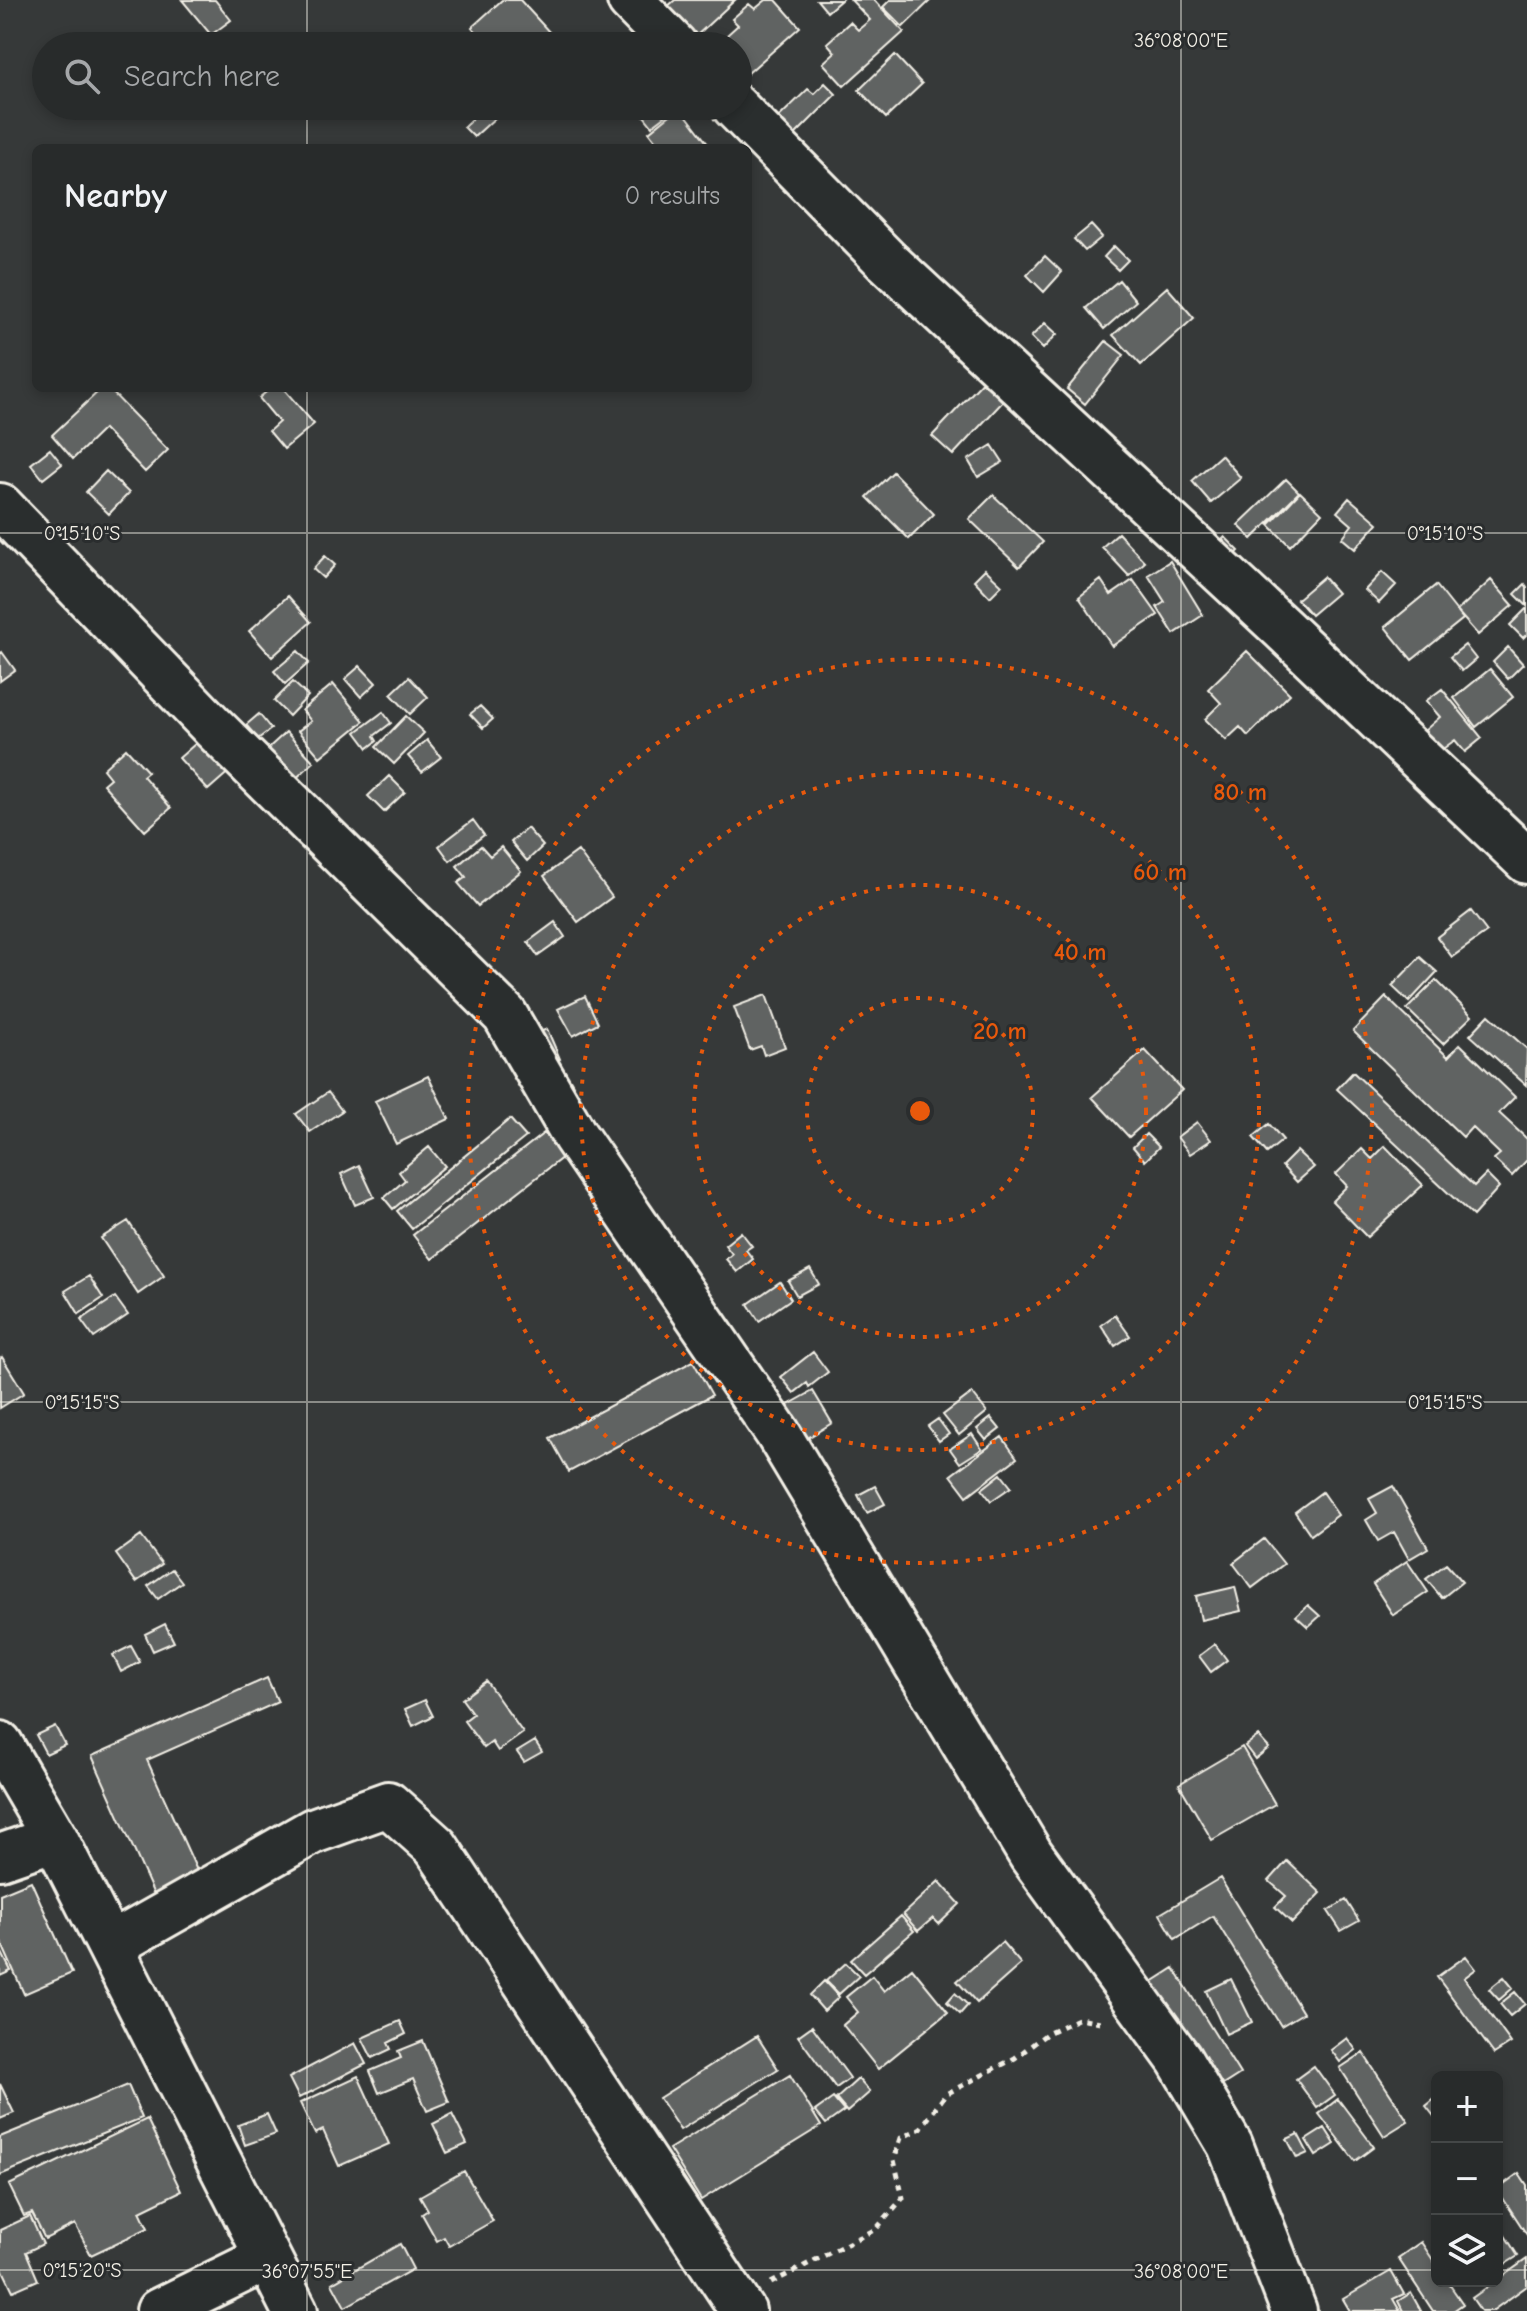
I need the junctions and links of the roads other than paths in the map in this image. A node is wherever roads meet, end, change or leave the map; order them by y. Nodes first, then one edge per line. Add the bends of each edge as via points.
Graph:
1 (630, 0) edge
2 (661, 32) edge
3 (748, 120) edge
4 (0, 506) edge
5 (1527, 861) edge
6 (0, 1744) edge
7 (55, 1838) junction
8 (0, 1857) edge
9 (110, 1946) junction
10 (267, 2258) junction
11 (737, 2301) edge
12 (159, 2311) edge
13 (295, 2311) edge
14 (1294, 2311) edge

1 - 2 street
3 - 5 street via 886,260
4 - 14 street via 213,727 505,1015 575,1136 777,1432 1031,1855 1179,2059 1230,2145
6 - 7 street
7 - 8 street
7 - 9 street
9 - 10 street
9 - 11 street via 313,1831 388,1804 436,1847
10 - 12 street
10 - 13 street

